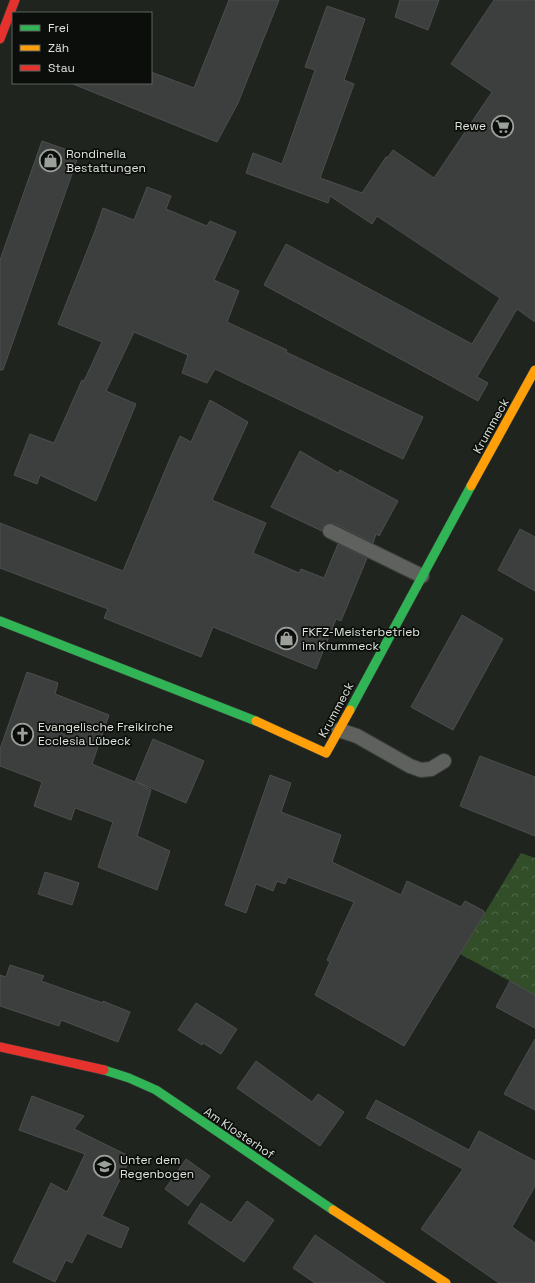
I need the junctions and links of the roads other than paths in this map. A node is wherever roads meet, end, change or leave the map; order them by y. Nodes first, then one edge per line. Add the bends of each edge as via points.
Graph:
1 (15, 0) edge
2 (0, 39) edge
3 (535, 370) edge
4 (330, 531) dead end
5 (422, 576) junction
6 (0, 621) edge
7 (339, 730) junction
8 (444, 761) dead end
9 (0, 1047) edge
10 (446, 1283) edge

1 - 2 street
3 - 5 street, Krummeck
4 - 5 lane
5 - 7 street, Krummeck
6 - 7 street, Krummeck via 258,722 326,753
7 - 8 lane via 357,736 421,770 431,769
9 - 10 street, Am Klosterhof via 102,1069 156,1090 311,1196

